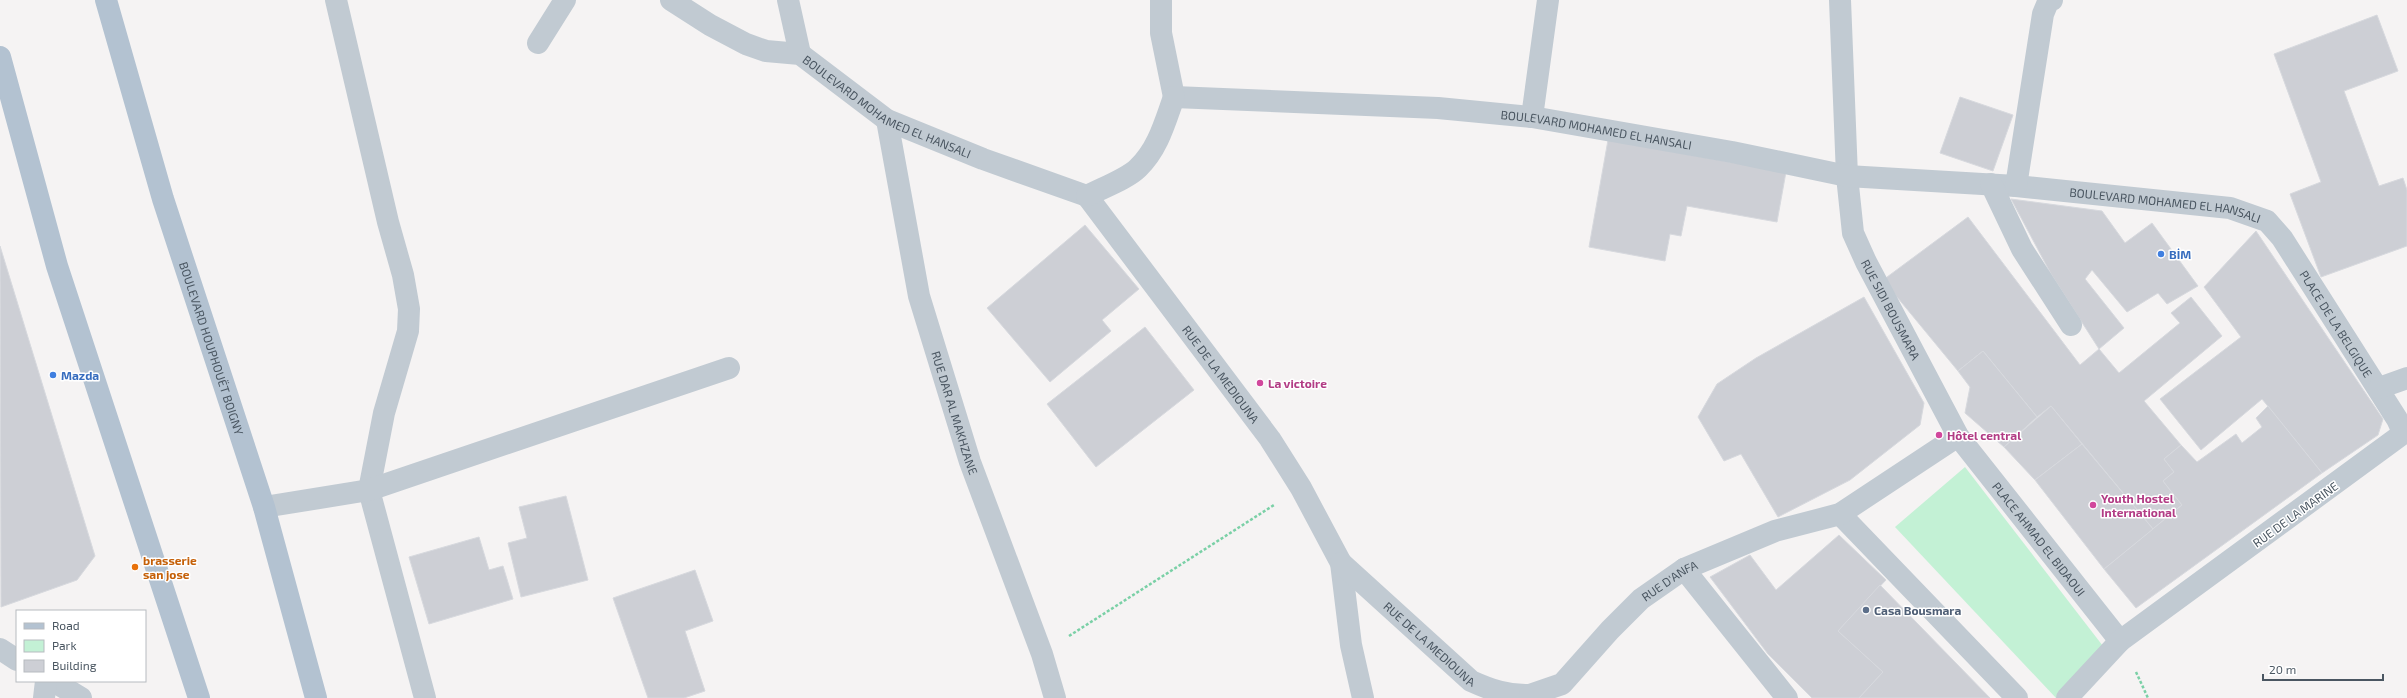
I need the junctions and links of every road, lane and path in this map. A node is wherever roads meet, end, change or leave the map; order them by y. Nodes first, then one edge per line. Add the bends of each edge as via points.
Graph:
1 (106, 0) edge
2 (336, 0) edge
3 (565, 0) edge
4 (671, 0) edge
5 (788, 0) edge
6 (1162, 0) edge
7 (1548, 0) edge
8 (1840, 0) edge
9 (2052, 0) edge
10 (538, 43) dead end
11 (800, 54) junction
12 (0, 57) edge
13 (1174, 97) junction
14 (1532, 117) junction
15 (887, 120) junction
16 (1847, 176) junction
17 (1992, 184) junction
18 (2016, 186) junction
19 (1087, 196) junction
20 (2295, 258) joint
21 (2071, 325) dead end
22 (729, 368) dead end
23 (2407, 378) edge
24 (2379, 388) junction
25 (1958, 436) junction
26 (1301, 488) junction
27 (369, 490) junction
28 (264, 507) junction
29 (1840, 514) junction
30 (1341, 563) junction
31 (1684, 570) junction
32 (2120, 641) junction
33 (0, 649) edge
34 (1042, 654) junction
35 (16, 659) edge
36 (46, 682) edge
37 (55, 682) edge
38 (1530, 697) edge
39 (44, 698) edge
40 (81, 698) edge
41 (199, 698) edge
42 (316, 698) edge
43 (424, 698) edge
44 (1055, 698) edge
45 (1363, 698) edge
46 (1787, 698) edge
47 (2017, 698) edge
48 (2067, 698) edge

1 - 28 main road, BOULEVARD HOUPHOUËT BOIGNY via 163,199
2 - 27 street via 409,309 408,331 384,413
3 - 10 street
4 - 11 street, BOULEVARD MOHAMED EL HANSALI via 746,44 766,51
5 - 11 street
6 - 13 street via 1161,33
7 - 14 street
8 - 16 street, RUE SIDI BOUSMARA
9 - 18 street via 2048,2 2043,14
11 - 15 street, BOULEVARD MOHAMED EL HANSALI
12 - 41 main road via 57,266
13 - 14 street, BOULEVARD MOHAMED EL HANSALI via 1438,108
13 - 19 street via 1160,137 1148,157 1137,169
14 - 16 street, BOULEVARD MOHAMED EL HANSALI via 1732,152
15 - 19 street, BOULEVARD MOHAMED EL HANSALI via 983,159
15 - 34 street, RUE DAR AL MAKHZANE via 919,296 970,462
16 - 17 street, BOULEVARD MOHAMED EL HANSALI
16 - 25 street, RUE SIDI BOUSMARA via 1853,233
17 - 18 street, BOULEVARD MOHAMED EL HANSALI
17 - 21 street via 2022,249
18 - 20 street, BOULEVARD MOHAMED EL HANSALI via 2230,208 2267,221
19 - 26 street, RUE DE LA MEDIOUNA via 1270,439
20 - 24 street, PLACE DE LA BELGIQUE
22 - 27 street
23 - 24 street
24 - 32 street, RUE DE LA MARINE via 2401,425 2401,435
25 - 29 street, RUE D'ANFA
25 - 32 street, PLACE AHMAD EL BIDAOUI
26 - 30 street, RUE DE LA MEDIOUNA
26 - 34 path
27 - 28 street
27 - 43 street
28 - 42 main road, BOULEVARD HOUPHOUËT BOIGNY
29 - 31 street, RUE D'ANFA via 1775,531
29 - 47 street
30 - 38 street, RUE DE LA MEDIOUNA via 1471,681 1493,691
30 - 45 street, RUE DE LA MEDIOUNA via 1351,645
31 - 38 street, RUE D'ANFA via 1641,599 1562,684
31 - 46 street
32 - 48 street, RUE DE LA MARINE
33 - 35 street
34 - 44 street, RUE DAR AL MAKHZANE
36 - 39 street
37 - 40 street

